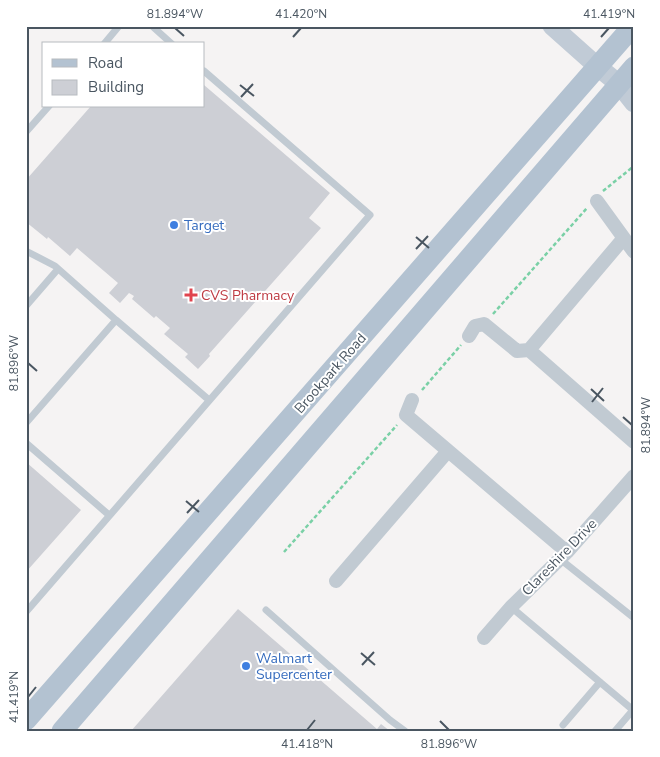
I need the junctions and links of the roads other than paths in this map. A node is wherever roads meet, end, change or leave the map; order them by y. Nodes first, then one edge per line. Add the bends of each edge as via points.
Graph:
1 (119, 26) edge
2 (152, 26) edge
3 (552, 26) edge
4 (634, 26) edge
5 (106, 42) edge
6 (170, 42) edge
7 (634, 66) edge
8 (598, 67) junction
9 (205, 72) edge
10 (619, 84) junction
11 (634, 102) edge
12 (47, 108) edge
13 (26, 132) edge
14 (594, 201) road end
15 (623, 239) junction
16 (26, 251) edge
17 (634, 252) edge
18 (58, 269) junction
19 (26, 306) edge
20 (116, 320) junction
21 (469, 336) road end
22 (529, 350) junction
23 (209, 400) junction
24 (412, 400) road end
25 (26, 423) edge
26 (634, 442) edge
27 (26, 443) edge
28 (448, 450) junction
29 (634, 476) edge
30 (109, 515) junction
31 (563, 555) junction
32 (336, 581) dead end
33 (511, 607) junction
34 (266, 610) dead end
35 (26, 612) edge
36 (634, 618) edge
37 (484, 638) dead end
38 (600, 682) junction
39 (26, 720) edge
40 (563, 724) dead end
41 (62, 731) edge
42 (405, 731) edge
43 (615, 731) edge

1 - 5 lane
2 - 6 lane
3 - 8 street
4 - 8 main road, Brookpark Road
7 - 10 main road
8 - 10 street
8 - 39 main road, Brookpark Road
9 - 23 lane via 370,215
10 - 11 street
10 - 41 main road
12 - 13 lane
14 - 15 street
15 - 17 street
15 - 22 street
16 - 18 lane
18 - 19 lane
18 - 20 lane
20 - 23 lane
20 - 25 lane
21 - 22 street via 475,326 484,324 517,351
22 - 26 street
23 - 30 lane
24 - 28 street via 406,415
27 - 30 lane
28 - 31 street
28 - 32 street
29 - 31 street, Clareshire Drive
30 - 35 lane
31 - 33 street, Clareshire Drive
31 - 36 lane
33 - 37 street, Clareshire Drive
33 - 38 lane
34 - 42 lane
38 - 40 lane
38 - 43 lane via 633,710

